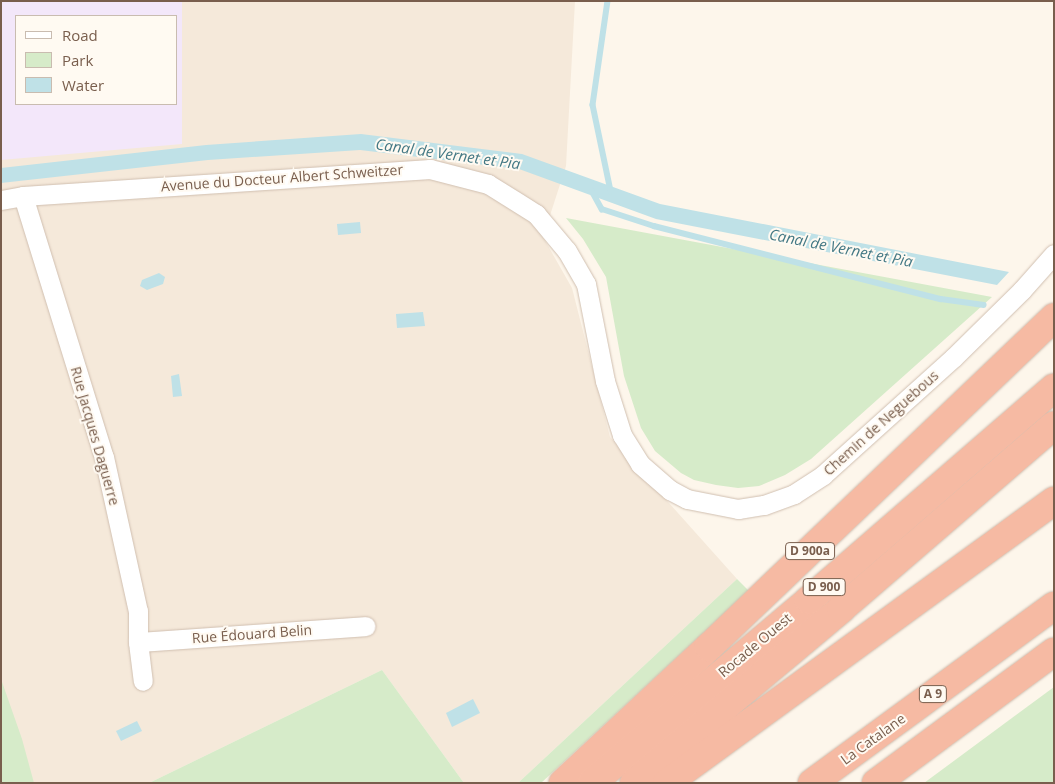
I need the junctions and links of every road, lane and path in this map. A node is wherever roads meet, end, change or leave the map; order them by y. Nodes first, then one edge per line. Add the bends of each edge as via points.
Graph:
1 (23, 196) junction
2 (1, 200) edge
3 (1054, 254) edge
4 (1054, 317) edge
5 (1054, 388) edge
6 (1054, 425) edge
7 (670, 490) joint
8 (1054, 501) edge
9 (1054, 606) edge
10 (365, 626) dead end
11 (138, 642) junction
12 (1054, 652) edge
13 (143, 681) dead end
14 (563, 783) edge
15 (592, 783) edge
16 (634, 783) edge
17 (667, 783) edge
18 (812, 783) edge
19 (876, 783) edge

1 - 2 street, Avenue du Docteur Albert Schweitzer
1 - 7 street, Avenue du Docteur Albert Schweitzer via 430,169 488,184 536,214 567,251 586,284 605,381 622,435 640,464
1 - 11 street, Rue Jacques Daguerre via 104,457 138,611
3 - 7 street, Chemin de Neguebous via 953,358 823,475 794,494 764,505 738,509 687,499
4 - 14 highway, D 900a
5 - 15 highway, Rocade Ouest / D 900
6 - 16 highway, Rocade Ouest / D 900
8 - 17 highway
9 - 18 highway, La Catalane / A 9
10 - 11 street, Rue Édouard Belin
11 - 13 street, Rue Jacques Daguerre
12 - 19 highway

